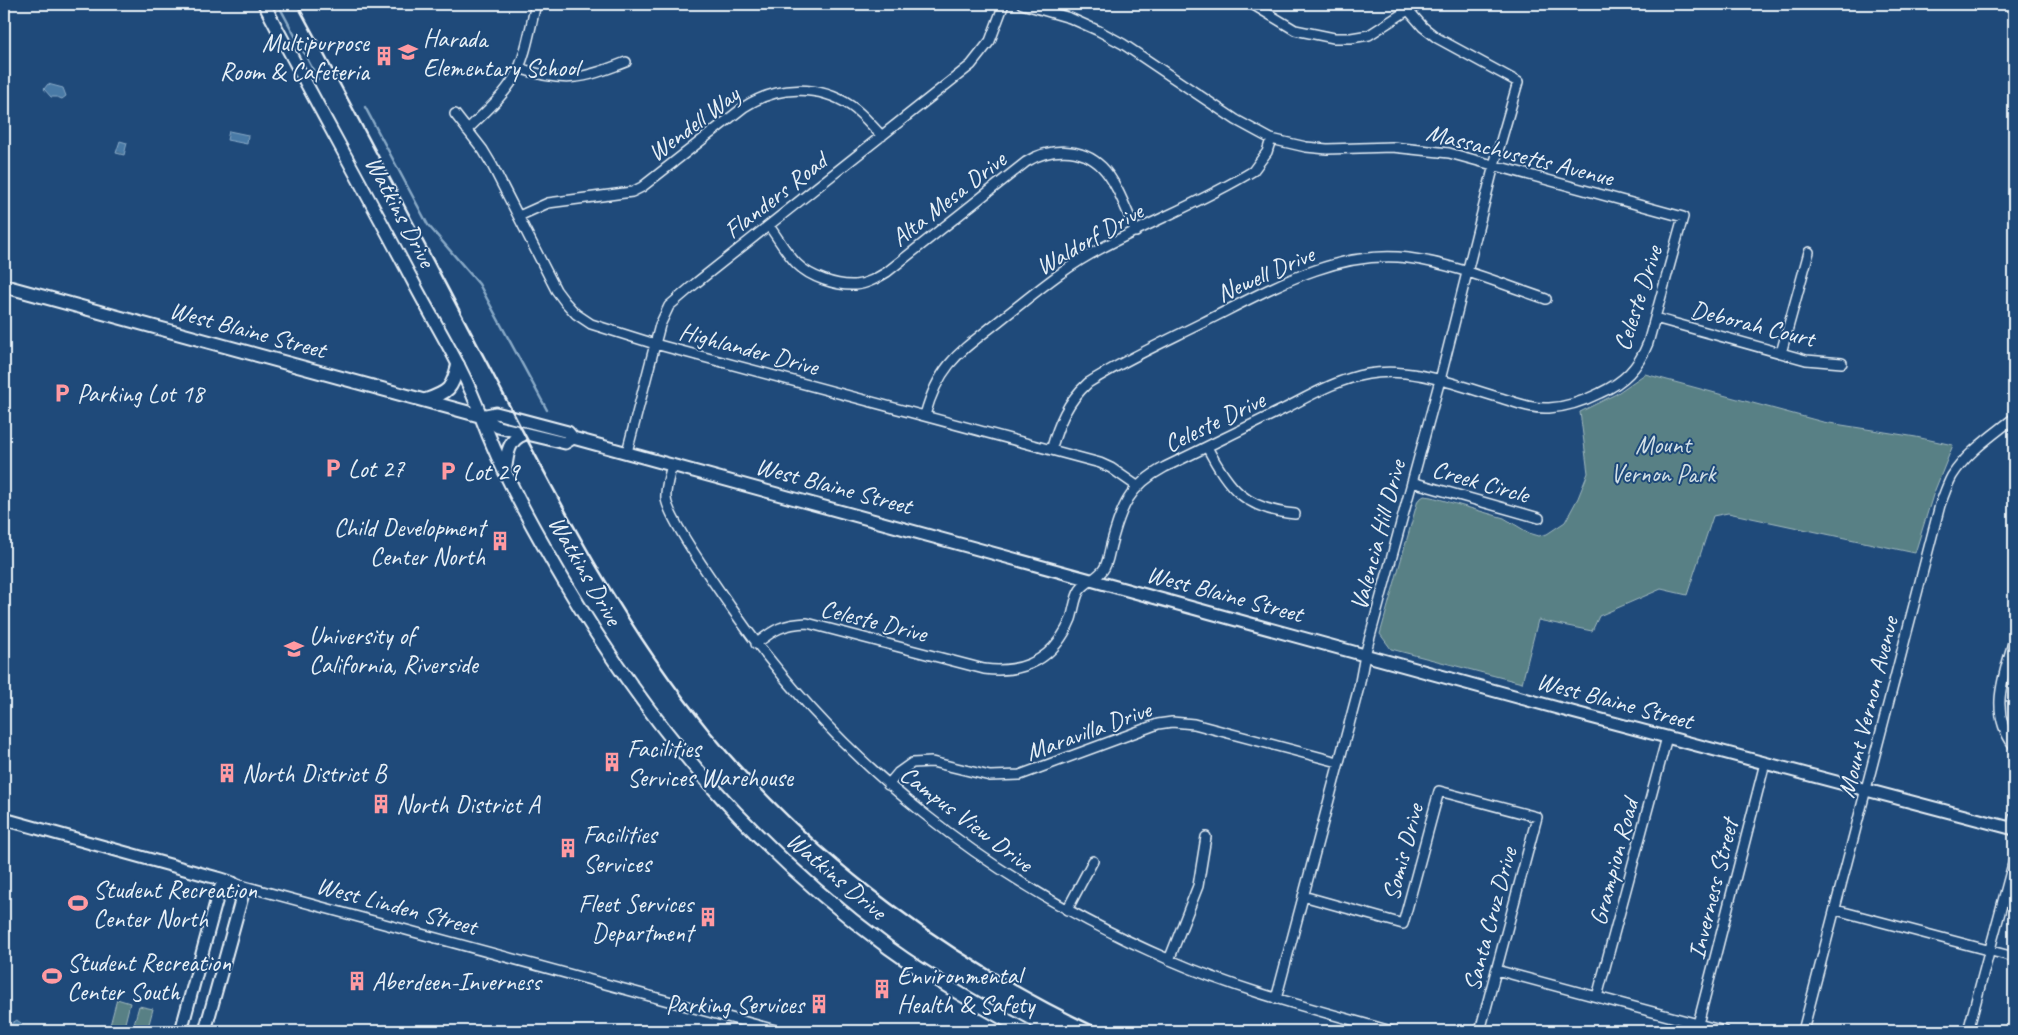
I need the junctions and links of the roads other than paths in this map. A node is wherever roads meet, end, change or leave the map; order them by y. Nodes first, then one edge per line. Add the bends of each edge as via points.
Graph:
1 (264, 4) edge
2 (536, 4) edge
3 (1004, 4) edge
4 (1022, 4) edge
5 (1252, 4) edge
6 (1406, 7) edge
7 (626, 62) dead end
8 (519, 68) junction
9 (455, 114) dead end
10 (467, 130) junction
11 (882, 136) junction
12 (1270, 139) junction
13 (1494, 165) junction
14 (519, 216) junction
15 (1683, 217) joint
16 (769, 226) junction
17 (1136, 232) junction
18 (1809, 252) dead end
19 (1467, 272) junction
20 (4, 286) edge
21 (1546, 299) dead end
22 (1655, 318) junction
23 (655, 344) junction
24 (1781, 353) junction
25 (1842, 363) dead end
26 (458, 365) junction
27 (1440, 380) junction
28 (426, 400) junction
29 (481, 416) junction
30 (925, 416) junction
31 (2014, 418) edge
32 (524, 434) junction
33 (572, 438) junction
34 (1207, 446) junction
35 (1051, 450) junction
36 (627, 452) junction
37 (672, 464) junction
38 (505, 470) junction
39 (1412, 482) junction
40 (1137, 486) junction
41 (1295, 514) dead end
42 (1539, 518) dead end
43 (1092, 580) junction
44 (2014, 638) edge
45 (756, 644) junction
46 (1365, 655) junction
47 (1667, 736) junction
48 (2014, 746) edge
49 (1338, 762) junction
50 (1765, 763) junction
51 (888, 785) junction
52 (1866, 790) junction
53 (1439, 791) joint
54 (4, 819) edge
55 (2013, 825) edge
56 (1206, 837) dead end
57 (2014, 860) edge
58 (1093, 861) dead end
59 (233, 883) junction
60 (1303, 896) junction
61 (1067, 910) junction
62 (1836, 910) junction
63 (1990, 950) junction
64 (2014, 956) edge
65 (1169, 960) junction
66 (1496, 970) junction
67 (1597, 997) junction
68 (1276, 999) junction
69 (1698, 1024) junction
70 (181, 1031) edge
71 (205, 1031) edge
72 (778, 1031) edge
73 (1026, 1031) edge
74 (1391, 1031) edge
75 (1480, 1031) edge
76 (1724, 1031) edge
77 (1803, 1031) edge
78 (1968, 1031) edge

1 - 26 street, Watkins Drive
2 - 8 street
3 - 11 street, Flanders Road via 990,41 971,65
4 - 12 street, Massachusetts Avenue via 1070,18 1123,44
5 - 6 street via 1295,30 1334,38 1369,35
6 - 13 street, Valencia Hill Drive via 1437,38 1518,82
7 - 8 street via 567,79 540,76
8 - 10 street via 498,99
9 - 10 street, Highlander Drive
10 - 14 street, Highlander Drive via 488,157
11 - 14 street, Wendell Way via 860,113 834,96 794,89 780,91 744,107 632,192 554,202
11 - 16 street, Flanders Road
12 - 13 street, Massachusetts Avenue via 1327,149 1427,149
12 - 17 street, Waldorf Drive via 1267,152 1253,171
13 - 15 street, Massachusetts Avenue
13 - 19 street, Valencia Hill Drive
14 - 23 street, Highlander Drive via 556,290 576,314 591,324
15 - 22 street, Celeste Drive
16 - 17 street, Alta Mesa Drive via 797,264 809,272 843,284 865,283 887,272 1026,162 1060,151 1088,157 1101,166
16 - 23 street, Flanders Road via 669,306
17 - 30 street, Waldorf Drive via 1080,260 961,351 938,379
18 - 24 street
19 - 21 street, Newell Drive
19 - 27 street, Valencia Hill Drive
19 - 35 street, Newell Drive via 1394,257 1335,264 1292,279 1088,383 1068,405
20 - 28 main road, West Blaine Street
22 - 24 street, Deborah Court
22 - 27 street, Celeste Drive via 1643,357 1635,369 1608,390 1578,402 1548,408 1534,407
23 - 30 street, Highlander Drive
23 - 36 street, Flanders Road
24 - 25 street, Deborah Court via 1806,360
26 - 28 main road via 453,385 448,391
26 - 29 street, Watkins Drive
27 - 34 street, Celeste Drive via 1387,372 1350,378
27 - 39 street, Valencia Hill Drive
28 - 29 main road, West Blaine Street
29 - 32 street, West Blaine Street via 498,427
29 - 33 street, West Blaine Street via 496,412 568,432
29 - 38 main road, Watkins Drive
30 - 35 street, Highlander Drive
31 - 52 street, Mount Vernon Avenue via 1973,452 1952,476 1946,490 1933,529
32 - 33 street, West Blaine Street via 565,444
32 - 38 main road via 517,436 511,444
33 - 36 street, West Blaine Street
34 - 40 street, Celeste Drive via 1154,473
34 - 41 street via 1221,473 1240,494 1269,510
35 - 40 street, Highlander Drive via 1100,463
36 - 37 street, West Blaine Street
37 - 43 street, West Blaine Street
37 - 45 street, Campus View Drive via 666,499 672,514
38 - 73 main road, Watkins Drive via 584,616 626,680 720,798 815,889 890,948 970,1000
39 - 42 street, Creek Circle
39 - 46 street, Valencia Hill Drive
40 - 43 street, Celeste Drive via 1119,516 1104,570
43 - 45 street, Celeste Drive via 1079,591 1067,628 1058,643 1047,655 1018,669 1002,672 984,669 807,623 775,629
43 - 46 street, West Blaine Street
44 - 48 street via 1999,705 2004,728
45 - 51 street, Campus View Drive via 816,715
46 - 47 street, West Blaine Street
46 - 49 street, Valencia Hill Drive
47 - 50 street, West Blaine Street
47 - 67 street, Grampion Road
49 - 51 street, Maravilla Drive via 1194,724 1172,722 1145,728 1020,775 990,776 922,762 906,766
49 - 60 street, Valencia Hill Drive
50 - 52 street, West Blaine Street
50 - 69 street, Inverness Street
51 - 61 street, Campus View Drive via 994,866
52 - 55 street, West Blaine Street
52 - 62 street, Mount Vernon Avenue
53 - 60 street, Somis Drive via 1403,924
53 - 66 street, Santa Cruz Drive via 1537,817
54 - 59 street, West Linden Street
56 - 65 street via 1198,886
57 - 63 street
58 - 61 street
59 - 70 street via 219,891
59 - 71 street via 240,888 242,897
59 - 72 street, West Linden Street
60 - 68 street, Valencia Hill Drive
61 - 65 street, Campus View Drive
62 - 63 street
62 - 77 street, Mount Vernon Avenue
63 - 64 street
63 - 78 street
65 - 68 street, Campus View Drive
66 - 67 street
66 - 75 street, Santa Cruz Drive
67 - 69 street
68 - 74 street, Campus View Drive
69 - 76 street

